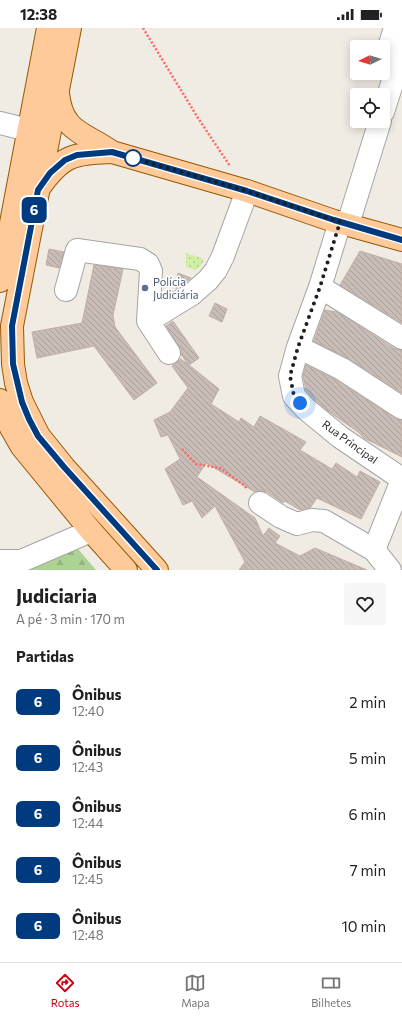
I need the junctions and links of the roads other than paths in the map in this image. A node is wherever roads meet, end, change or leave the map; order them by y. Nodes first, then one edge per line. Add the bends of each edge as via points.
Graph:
1 (48, 28) edge
2 (70, 28) edge
3 (395, 28) edge
4 (390, 44) edge
5 (402, 52) edge
6 (58, 88) junction
7 (390, 90) edge
8 (0, 123) edge
9 (364, 128) edge
10 (377, 128) edge
11 (28, 130) junction
12 (112, 152) junction
13 (38, 190) junction
14 (247, 191) junction
15 (340, 222) junction
16 (402, 240) edge
17 (0, 281) edge
18 (320, 287) junction
19 (66, 290) dead end
20 (148, 321) junction
21 (402, 338) edge
22 (298, 347) junction
23 (169, 353) dead end
24 (0, 400) edge
25 (402, 408) edge
26 (402, 480) edge
27 (260, 503) road end
28 (91, 530) junction
29 (374, 550) junction
30 (0, 561) edge
31 (126, 570) edge
32 (157, 570) edge
33 (390, 570) edge

1 - 11 main road
2 - 6 main road
3 - 4 street
5 - 7 street
6 - 12 main road via 62,114 70,126
6 - 13 main road
8 - 11 street
9 - 15 street
10 - 15 street
11 - 17 main road
12 - 13 main road via 77,155 65,160 50,173
12 - 14 main road
13 - 32 main road via 12,326 13,364 22,402 43,441
14 - 15 main road
14 - 20 street via 216,270 192,294
15 - 16 main road
15 - 18 street, Rua Principal
18 - 21 street
18 - 22 street, Rua Principal
19 - 20 street via 77,250 140,259 148,264 151,271
20 - 23 street
22 - 25 street via 342,369
22 - 26 street, Rua Principal via 290,376 294,396 340,437
24 - 28 main road via 22,447
26 - 29 street
27 - 29 street via 297,524 312,520 324,521
28 - 30 street via 21,561
28 - 31 main road
29 - 33 street

